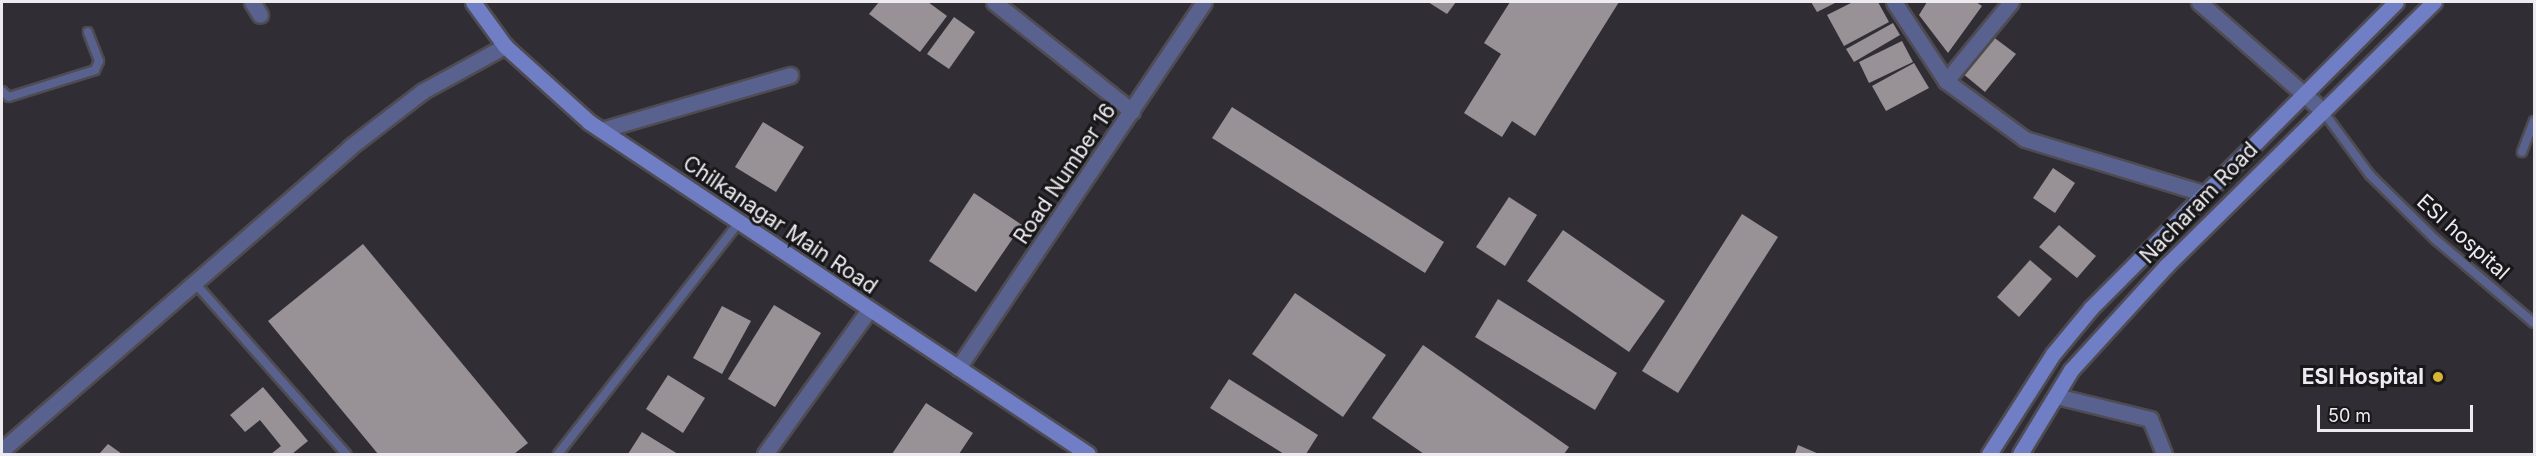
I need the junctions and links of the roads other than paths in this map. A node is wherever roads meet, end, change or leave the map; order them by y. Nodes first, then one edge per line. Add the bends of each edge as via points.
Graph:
1 (473, 2) edge
2 (994, 2) edge
3 (1204, 2) edge
4 (1894, 2) edge
5 (2012, 2) edge
6 (2199, 2) edge
7 (2396, 2) edge
8 (2434, 2) edge
9 (88, 32) dead end
10 (505, 46) junction
11 (790, 75) dead end
12 (1946, 81) junction
13 (2, 91) edge
14 (2306, 91) junction
15 (2322, 110) junction
16 (1132, 111) junction
17 (2535, 121) edge
18 (601, 130) junction
19 (2522, 152) dead end
20 (2203, 193) junction
21 (739, 222) junction
22 (194, 282) junction
23 (868, 311) junction
24 (2535, 323) edge
25 (958, 368) junction
26 (2056, 396) junction
27 (2, 450) edge
28 (346, 454) edge
29 (558, 454) edge
30 (765, 454) edge
31 (1088, 454) edge
32 (1989, 454) edge
33 (2020, 454) edge
34 (2164, 454) edge

1 - 10 main road, Chilkanagar Main Road
2 - 16 street
3 - 16 street, Road Number 16
4 - 12 street
5 - 12 street
6 - 14 street
7 - 14 main road, Nacharam Road
8 - 15 main road, Nacharam Road
9 - 13 lane via 99,61 95,70 9,97
10 - 18 main road, Chilkanagar Main Road
10 - 22 street via 423,91 395,112
11 - 18 street
12 - 20 street via 2025,139
14 - 15 street
14 - 20 main road, Nacharam Road
15 - 24 lane, ESI hospital via 2370,175 2436,240
15 - 26 main road, Nacharam Road via 2166,265 2071,370
16 - 25 street, Road Number 16
17 - 19 lane
18 - 21 main road, Chilkanagar Main Road
20 - 32 main road, Nacharam Road via 2053,354
21 - 23 main road, Chilkanagar Main Road
21 - 29 lane
22 - 27 street
22 - 28 lane
23 - 25 main road, Chilkanagar Main Road
23 - 30 street
25 - 31 main road, Chilkanagar Main Road
26 - 33 main road, Nacharam Road
26 - 34 street via 2150,419

